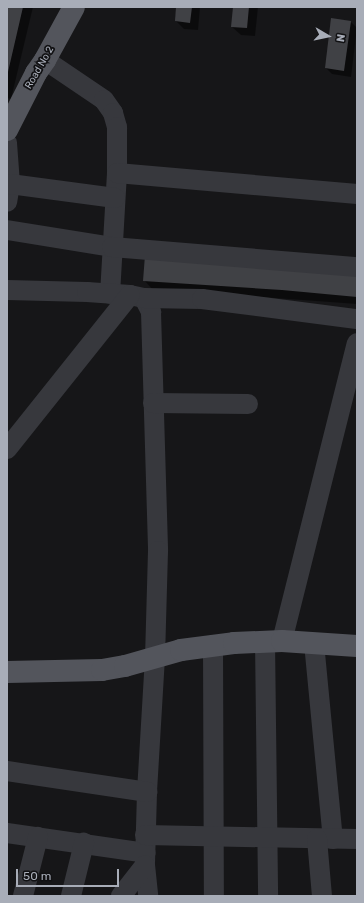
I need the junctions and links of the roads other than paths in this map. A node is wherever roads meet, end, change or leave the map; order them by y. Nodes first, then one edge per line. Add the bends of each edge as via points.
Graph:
1 (74, 7) edge
2 (46, 60) junction
3 (7, 130) edge
4 (7, 144) edge
5 (117, 173) junction
6 (8, 193) edge
7 (357, 194) edge
8 (115, 198) junction
9 (7, 230) edge
10 (112, 247) junction
11 (357, 267) edge
12 (7, 290) edge
13 (110, 294) junction
14 (137, 296) junction
15 (357, 319) edge
16 (357, 343) edge
17 (153, 403) junction
18 (248, 404) dead end
19 (7, 449) edge
20 (273, 641) junction
21 (314, 643) junction
22 (213, 645) junction
23 (357, 646) edge
24 (155, 657) junction
25 (7, 672) edge
26 (7, 771) edge
27 (147, 792) junction
28 (7, 833) edge
29 (214, 836) junction
30 (38, 837) junction
31 (267, 838) junction
32 (325, 839) junction
33 (357, 839) edge
34 (84, 843) junction
35 (145, 851) junction
36 (23, 896) edge
37 (71, 896) edge
38 (121, 896) edge
39 (148, 896) edge
40 (214, 896) edge
41 (268, 896) edge
42 (322, 896) edge

1 - 2 main road, Road No 2
2 - 3 main road, Road No 2 via 36,73
2 - 5 street via 104,100 114,113 117,127
4 - 6 street
5 - 7 street
5 - 8 street
6 - 8 street
8 - 10 street
9 - 10 street
10 - 11 street
10 - 13 street
12 - 13 street
13 - 14 street
14 - 15 street via 202,299
14 - 17 street via 151,312
14 - 19 street
16 - 20 street
17 - 18 street
17 - 24 street via 158,551
20 - 21 main road
20 - 22 main road
20 - 31 street
21 - 23 main road
21 - 32 street
22 - 24 main road
22 - 29 street
24 - 25 main road via 102,670
24 - 27 street
26 - 27 street
27 - 35 street
28 - 30 street
29 - 31 street
29 - 35 street
29 - 40 street
30 - 34 street
30 - 36 street
31 - 32 street
31 - 41 street
32 - 33 street
32 - 42 street
34 - 35 street
34 - 37 street
35 - 38 street
35 - 39 street

